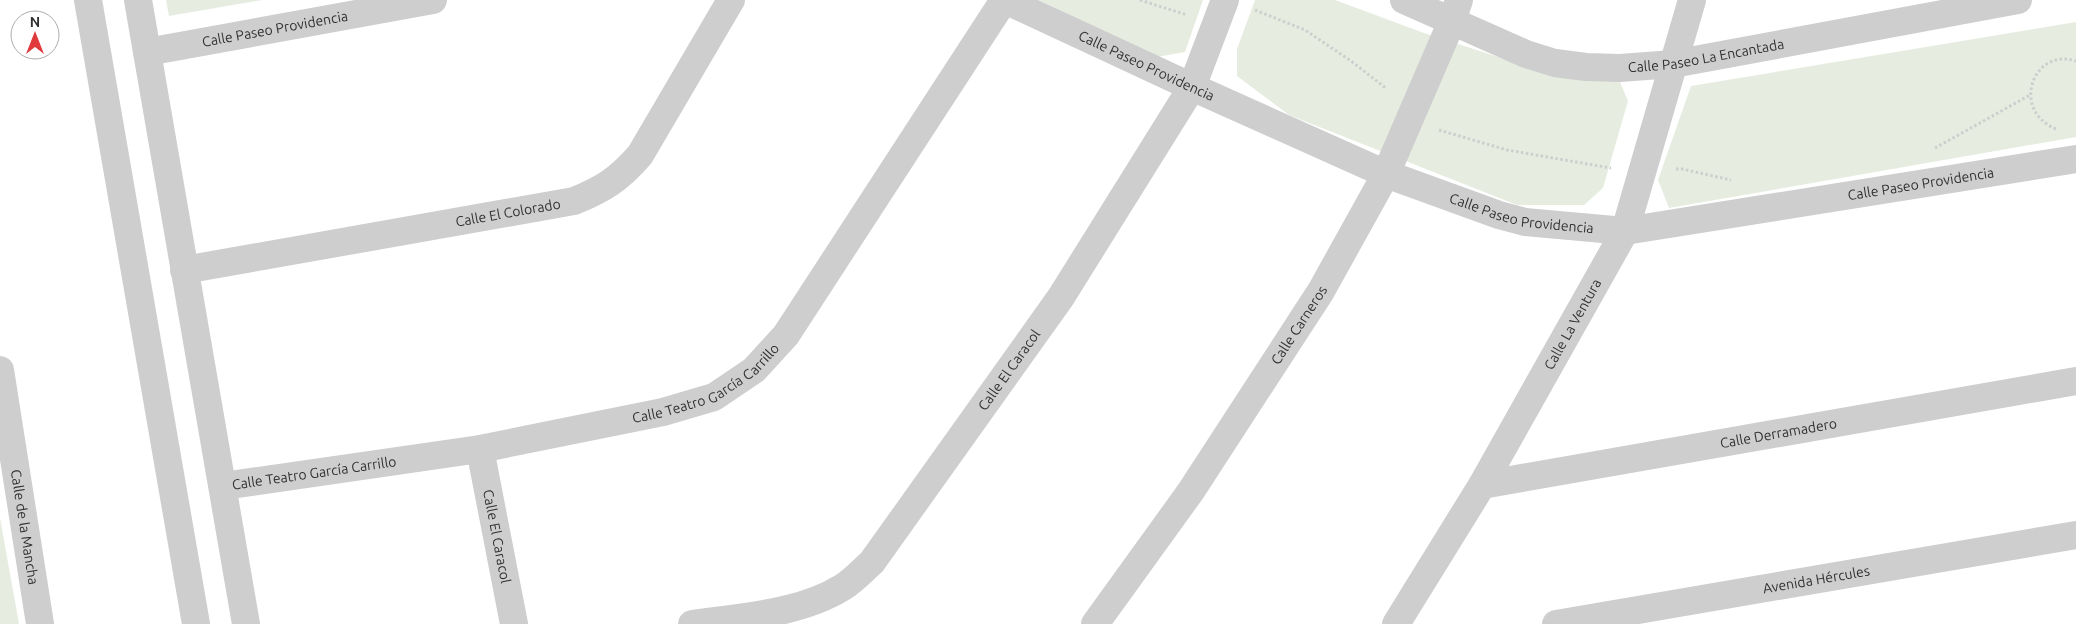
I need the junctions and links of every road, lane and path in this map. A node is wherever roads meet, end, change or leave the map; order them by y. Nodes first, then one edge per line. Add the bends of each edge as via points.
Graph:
1 (88, 0) edge
2 (138, 0) edge
3 (433, 0) edge
4 (731, 0) edge
5 (1005, 0) edge
6 (1140, 0) edge
7 (1404, 0) edge
8 (1692, 0) edge
9 (2018, 0) edge
10 (1230, 10) edge
11 (1456, 11) edge
12 (146, 52) junction
13 (2076, 61) edge
14 (1673, 64) junction
15 (1192, 87) junction
16 (2030, 95) junction
17 (1412, 116) junction
18 (2062, 130) dead end
19 (1928, 151) dead end
20 (2076, 159) edge
21 (1642, 173) junction
22 (1386, 174) junction
23 (1737, 182) dead end
24 (1625, 231) junction
25 (184, 270) junction
26 (0, 370) edge
27 (2076, 381) edge
28 (480, 449) junction
29 (223, 486) junction
30 (1482, 486) junction
31 (2076, 536) edge
32 (40, 624) edge
33 (196, 624) edge
34 (246, 624) edge
35 (514, 624) edge
36 (692, 624) edge
37 (1095, 624) edge
38 (1396, 624) edge
39 (1556, 624) edge

1 - 33 street
2 - 12 street
3 - 12 street, Calle Paseo Providencia
4 - 25 street, Calle El Colorado via 640,155 622,176 600,191 574,201
5 - 15 street, Calle Paseo Providencia
5 - 28 street, Calle Teatro García Carrillo via 786,335 754,370 714,397 663,412
6 - 10 path
7 - 11 street, Calle Paseo La Encantada
8 - 14 street, Calle La Ventura
9 - 14 street, Calle Paseo La Encantada
10 - 15 street, Calle El Caracol
10 - 17 path via 1305,30 1351,61
11 - 14 street, Calle Paseo La Encantada via 1526,54 1555,63 1620,68
11 - 17 street, Calle Carneros
12 - 25 street
13 - 16 path via 2058,60 2047,64 2035,78
14 - 21 street, Calle La Ventura
15 - 22 street, Calle Paseo Providencia
15 - 36 street, Calle El Caracol via 1061,297 872,562 843,587 805,604
16 - 18 path via 2032,108 2038,117 2046,125
16 - 19 path
17 - 21 path via 1507,150
17 - 22 street, Calle Carneros
20 - 24 street, Calle Paseo Providencia
21 - 23 path via 1682,168
21 - 24 street, Calle La Ventura
22 - 24 street, Calle Paseo Providencia via 1499,216 1525,222
22 - 37 street, Calle Carneros via 1316,300 1191,491
24 - 30 street, Calle La Ventura
25 - 29 street
26 - 32 street, Calle de la Mancha
27 - 30 street, Calle Derramadero
28 - 29 street, Calle Teatro García Carrillo
28 - 35 street, Calle El Caracol
29 - 34 street
30 - 38 street, Calle La Ventura
31 - 39 street, Avenida Hércules

